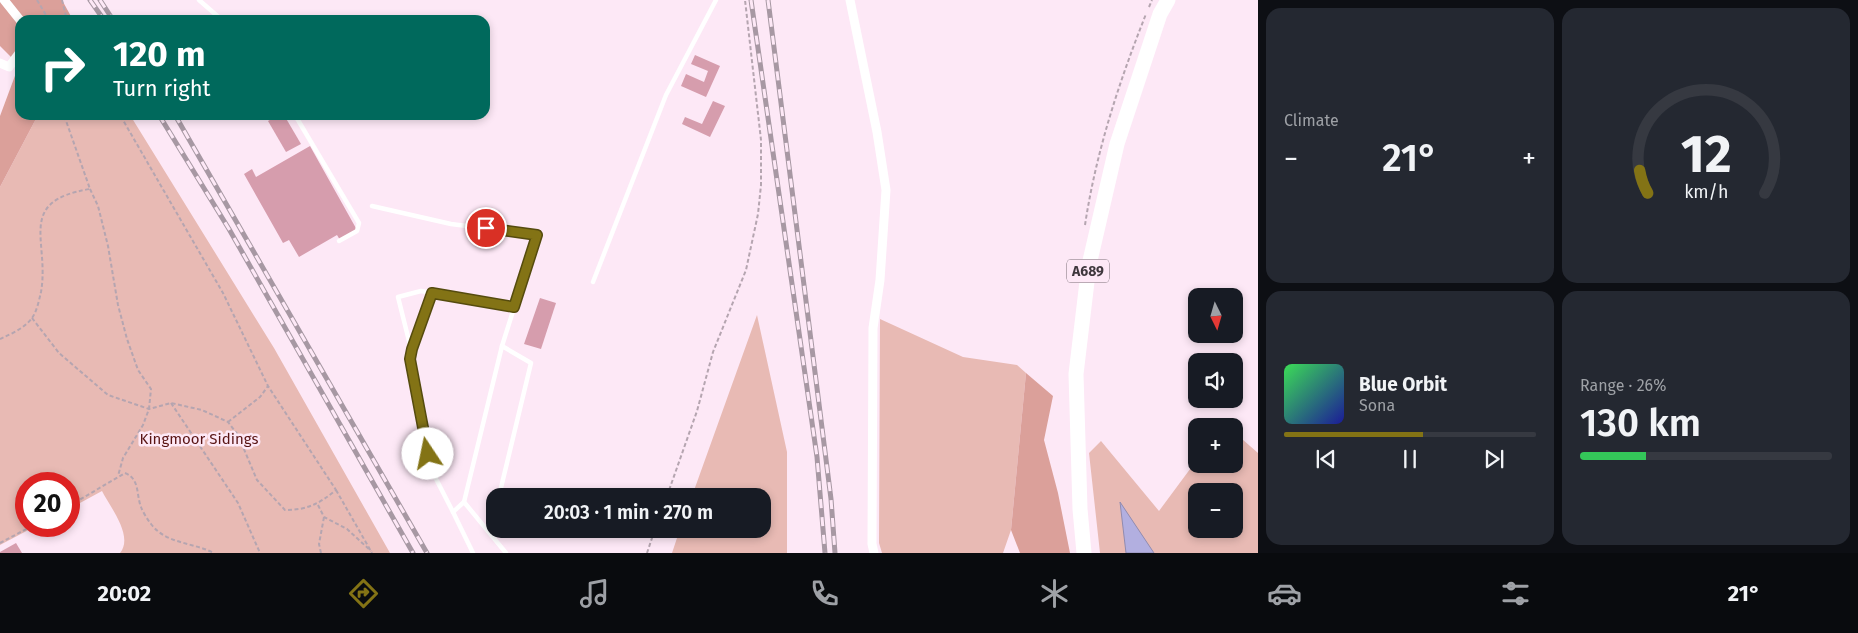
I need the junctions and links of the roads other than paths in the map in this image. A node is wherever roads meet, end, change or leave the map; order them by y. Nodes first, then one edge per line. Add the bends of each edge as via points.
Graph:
1 (4, 0) edge
2 (199, 0) edge
3 (716, 0) edge
4 (850, 0) edge
5 (1168, 0) edge
6 (16, 15) edge
7 (216, 15) edge
8 (15, 59) edge
9 (0, 63) edge
10 (298, 120) edge
11 (372, 206) dead end
12 (339, 241) dead end
13 (593, 282) dead end
14 (432, 293) junction
15 (514, 307) junction
16 (502, 346) junction
17 (412, 349) junction
18 (501, 488) edge
19 (464, 502) junction
20 (453, 512) junction
21 (486, 529) edge
22 (494, 538) edge
23 (473, 553) edge
24 (506, 553) edge
25 (874, 553) edge
26 (1084, 553) edge

1 - 6 street
2 - 7 lane
3 - 13 lane via 666,95
4 - 25 street via 886,190 873,328
5 - 26 highway, A689 via 1160,14 1116,144 1089,265 1076,374
8 - 9 street via 9,67
10 - 12 lane via 359,224 357,231
11 - 15 lane via 451,224 537,235
14 - 15 lane
14 - 17 lane
14 - 17 lane via 421,291 398,297
15 - 16 lane
16 - 18 lane via 531,363
16 - 19 lane
17 - 20 lane via 410,359 432,472
19 - 20 lane
19 - 21 lane
20 - 23 lane
22 - 24 lane

